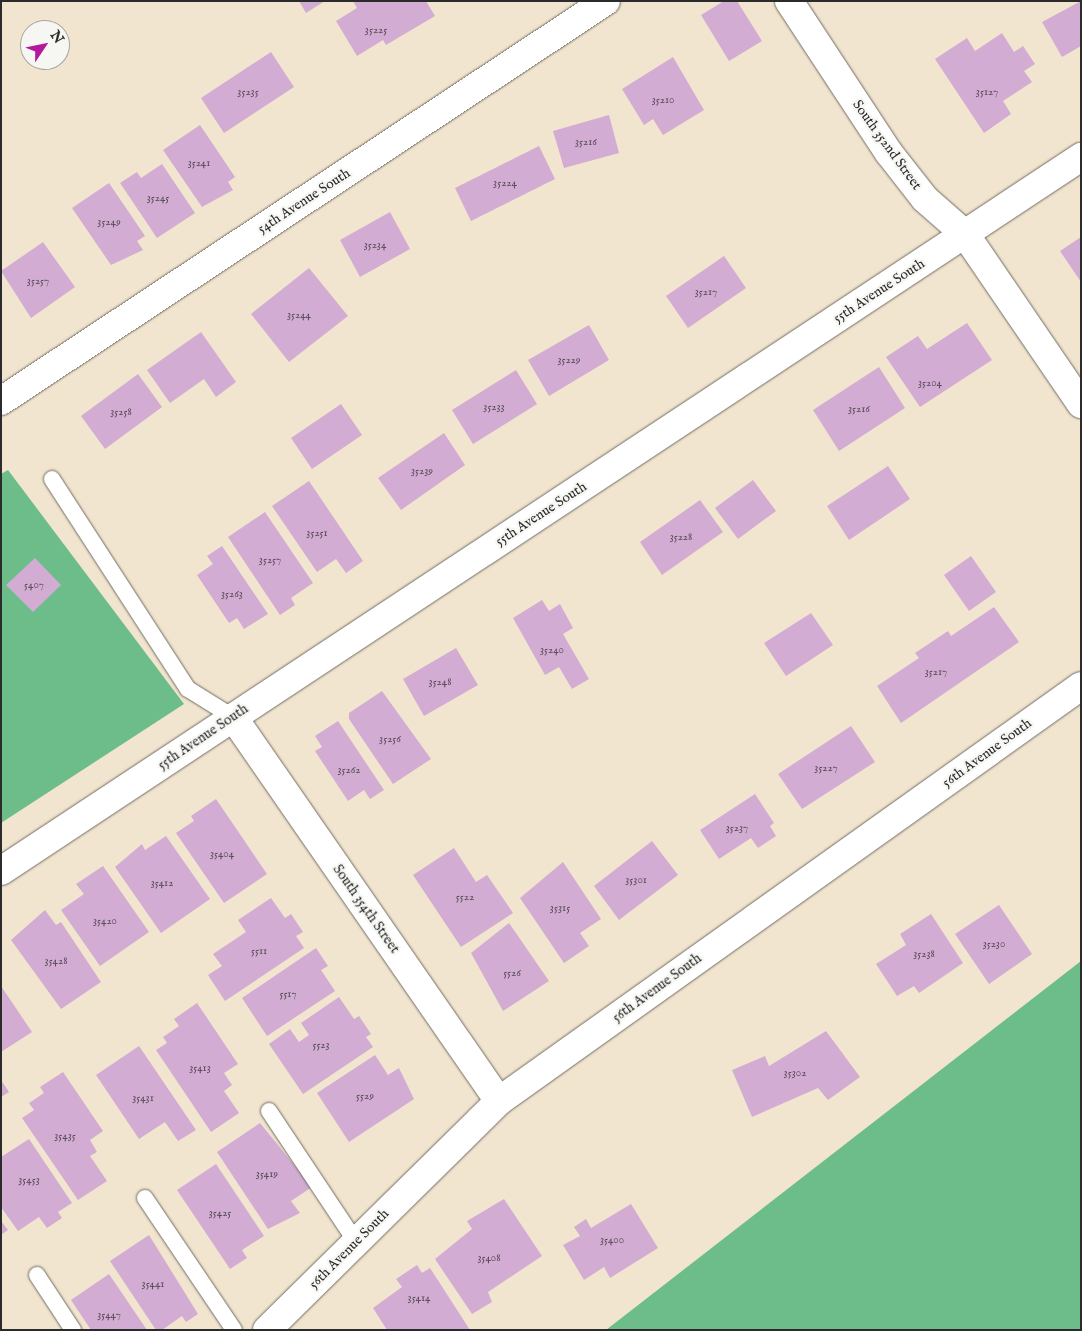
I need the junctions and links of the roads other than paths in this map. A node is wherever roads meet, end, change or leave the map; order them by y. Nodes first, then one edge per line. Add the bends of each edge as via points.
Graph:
1 (606, 1) edge
2 (789, 1) edge
3 (1081, 157) edge
4 (965, 234) junction
5 (1, 401) edge
6 (1081, 404) edge
7 (52, 479) dead end
8 (1081, 686) edge
9 (233, 717) junction
10 (1, 871) edge
11 (499, 1101) junction
12 (269, 1111) dead end
13 (145, 1198) dead end
14 (356, 1242) junction
15 (37, 1275) dead end
16 (73, 1330) edge
17 (234, 1330) edge
18 (267, 1330) edge

1 - 5 street, 54th Avenue South
2 - 4 street, South 352nd Street via 889,153 925,199
3 - 4 street, 55th Avenue South
4 - 6 street, South 352nd Street
4 - 9 street, 55th Avenue South
7 - 9 lane via 188,689
8 - 11 street, 56th Avenue South
9 - 10 street, 55th Avenue South
9 - 11 street, South 354th Street
11 - 14 street, 56th Avenue South
12 - 14 lane
13 - 17 lane
14 - 18 street, 56th Avenue South
15 - 16 lane

